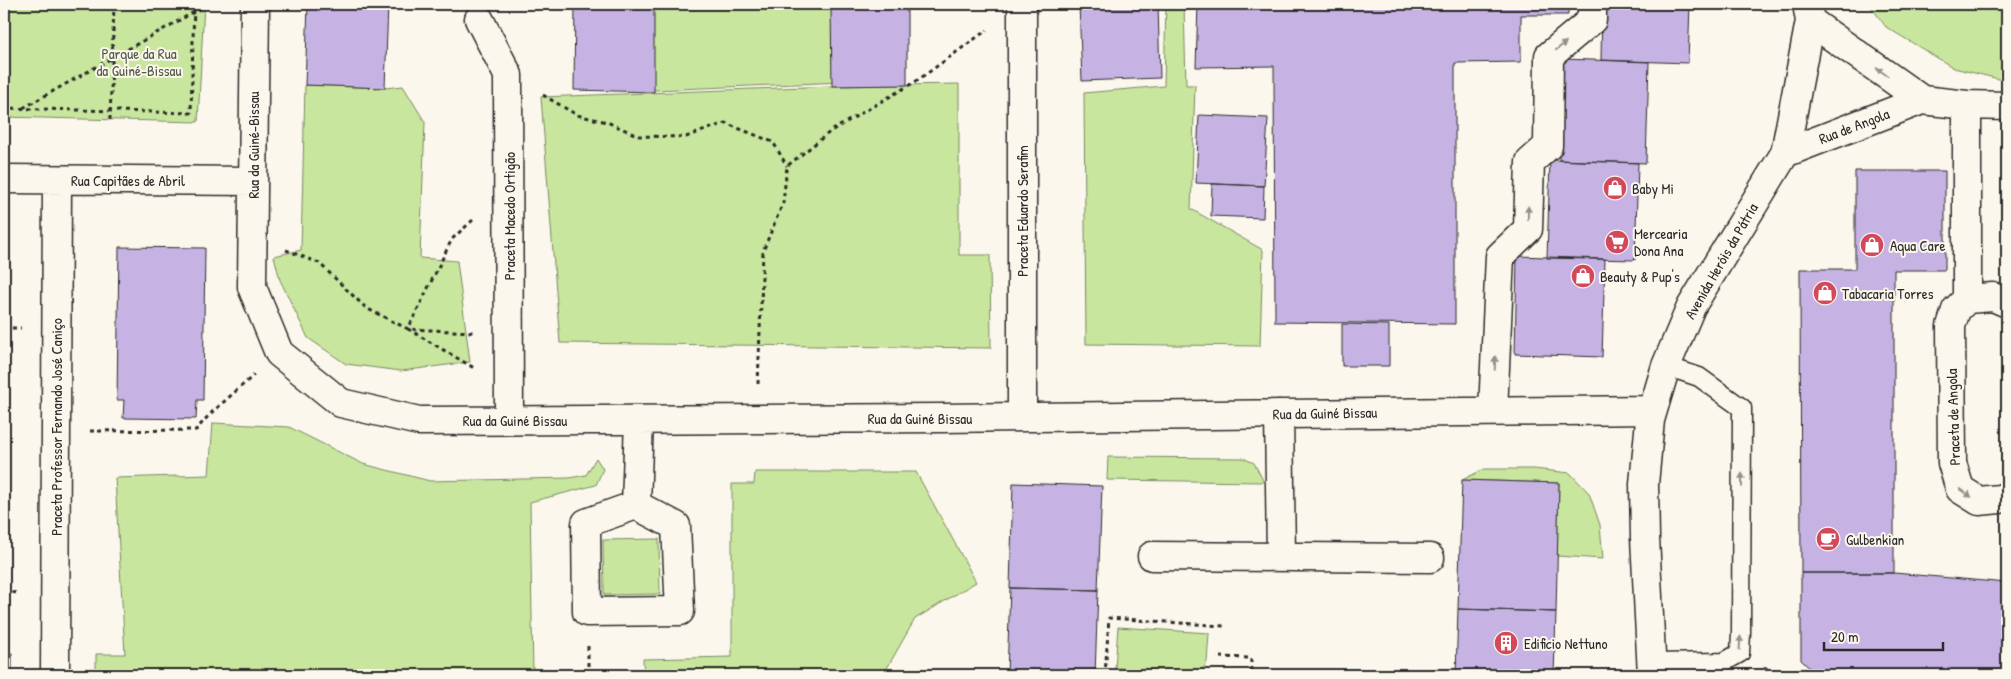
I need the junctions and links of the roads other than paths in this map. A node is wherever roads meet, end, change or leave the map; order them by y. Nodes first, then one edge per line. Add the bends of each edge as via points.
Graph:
1 (255, 4) edge
2 (1592, 4) edge
3 (1022, 5) edge
4 (1809, 13) edge
5 (479, 19) dead end
6 (1922, 100) junction
7 (1967, 105) junction
8 (2007, 106) edge
9 (1785, 153) junction
10 (4, 179) edge
11 (57, 180) junction
12 (253, 181) junction
13 (252, 287) joint
14 (1967, 298) junction
15 (2007, 303) edge
16 (1666, 366) junction
17 (1653, 410) junction
18 (1493, 411) junction
19 (1279, 414) junction
20 (1022, 417) junction
21 (509, 420) junction
22 (639, 420) junction
23 (2007, 496) edge
24 (636, 505) junction
25 (1152, 556) dead end
26 (1281, 556) junction
27 (1430, 558) dead end
28 (1651, 672) edge
29 (56, 675) edge

1 - 12 street, Rua da Guiné-Bissau
18 -> 2 street via 1500,256 1528,229 1530,162 1548,146 1549,56 1592,20
3 - 20 street, Praceta Eduardo Serafim
6 -> 4 street, Rua de Angola
4 - 9 street, Avenida Heróis da Pátria
5 - 21 street, Praceta Macedo Ortigão via 508,75
6 - 7 street, Rua de Angola
6 - 9 street, Rua de Angola
7 - 8 street, Rua de Angola
7 - 14 street
9 - 16 street, Avenida Heróis da Pátria via 1691,307
10 - 11 street, Rua Capitães de Abril
11 - 12 street, Rua Capitães de Abril
11 - 29 street, Praceta Professor Fernando José Caniço
12 - 13 street, Rua da Guiné-Bissau
13 - 21 street, Rua da Guiné Bissau via 279,353 341,403 419,421
14 - 15 street via 1993,297
14 -> 23 street, Praceta de Angola via 1956,310 1951,326 1952,464 1960,488 1978,501
16 - 17 street, Avenida Heróis da Pátria
28 -> 16 lane via 1724,662 1740,653 1741,633 1742,408 1699,377
17 - 18 street, Rua da Guiné Bissau
17 - 28 street, Avenida Heróis da Pátria via 1644,484
18 - 19 street, Rua da Guiné Bissau
19 - 20 street, Rua da Guiné Bissau
19 - 26 street
20 - 22 street, Rua da Guiné Bissau
21 - 22 street, Rua da Guiné Bissau
22 - 24 street
24 - 24 street via 586,523 588,612 680,611 676,526
25 - 26 street
26 - 27 street

